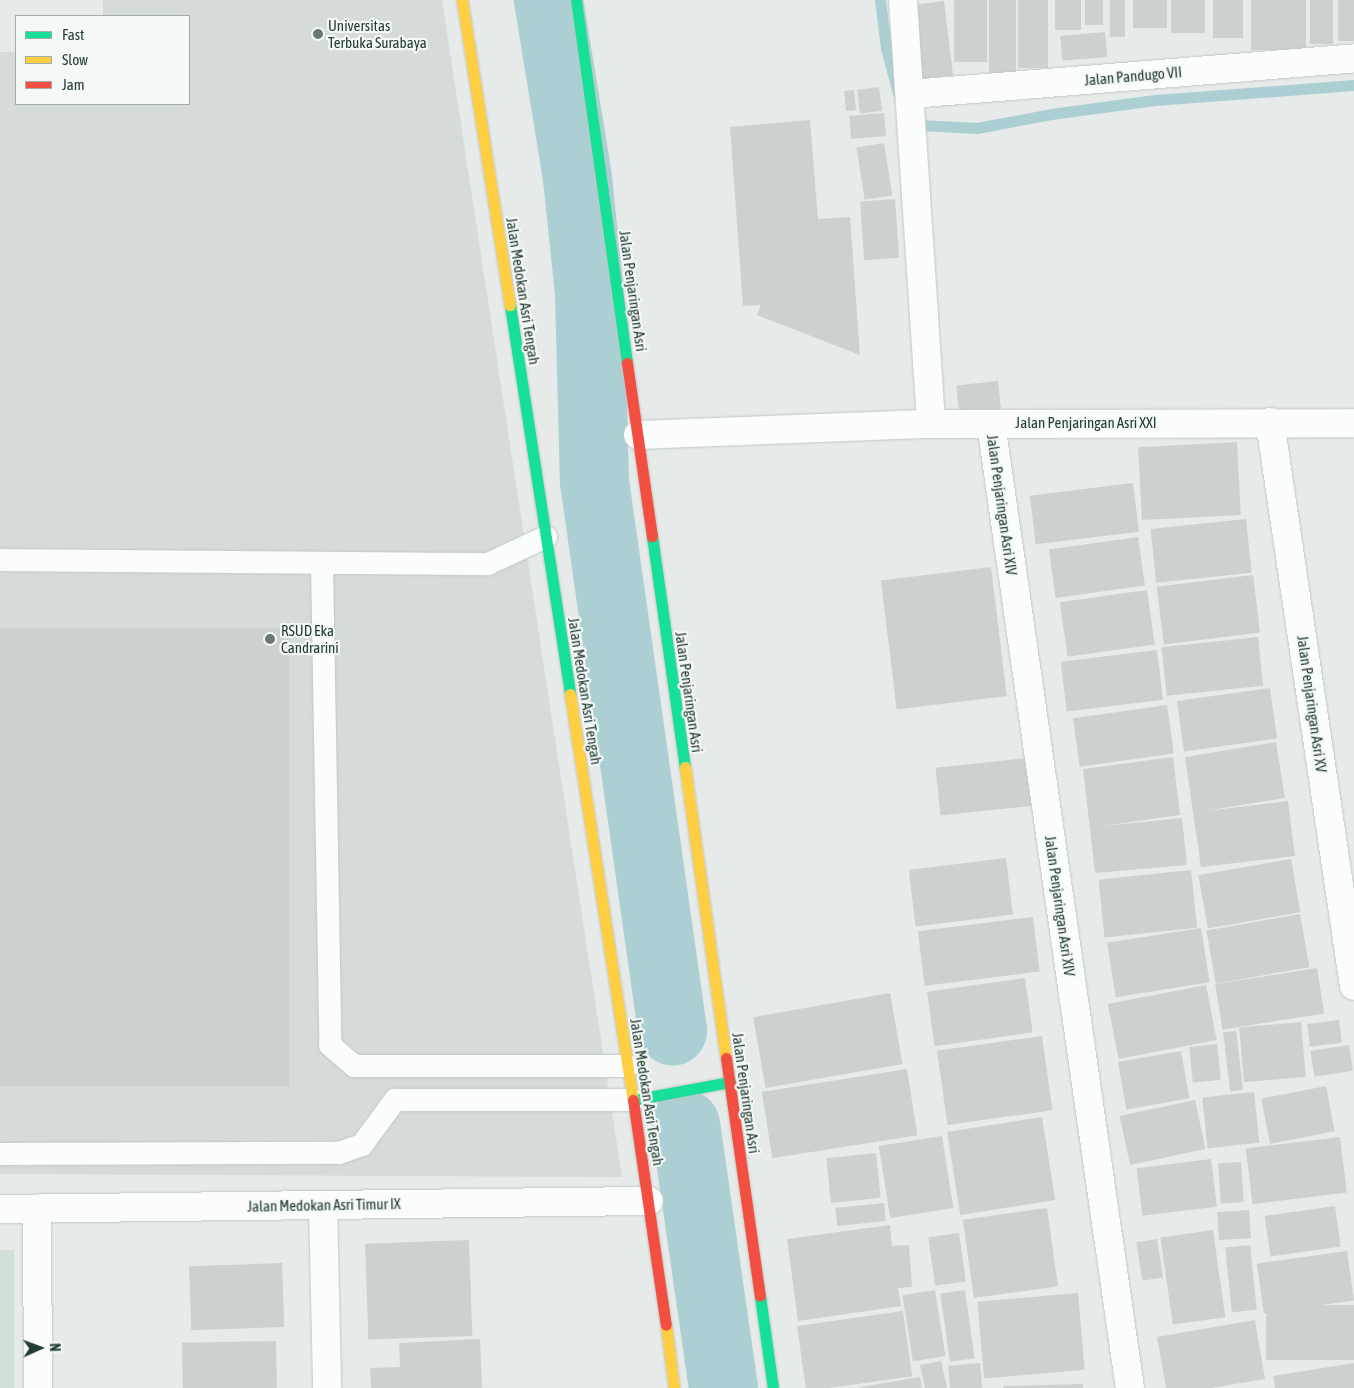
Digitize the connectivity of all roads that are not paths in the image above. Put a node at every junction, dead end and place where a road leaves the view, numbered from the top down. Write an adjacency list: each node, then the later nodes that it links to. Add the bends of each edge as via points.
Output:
1 (462, 0): 11 (street, Jalan Medokan Asri Tengah)
2 (576, 0): 10 (street, Jalan Penjaringan Asri)
3 (903, 0): 5 (street)
4 (1354, 58): 5 (street, Jalan Pandugo VII)
5 (912, 99): 8 (street)
6 (1270, 422): 7 (street, Jalan Penjaringan Asri XXI); 9 (street, Jalan Penjaringan Asri XXI); 14 (street, Jalan Penjaringan Asri XV)
7 (1354, 423)
8 (931, 424): 9 (street, Jalan Penjaringan Asri XXI); 10 (street, Jalan Penjaringan Asri XXI)
9 (990, 424): 29 (street, Jalan Penjaringan Asri XIV)
10 (638, 435): 17 (street, Jalan Penjaringan Asri)
11 (546, 537): 13 (lane, via 488,564); 16 (street, Jalan Medokan Asri Tengah)
12 (0, 560): 13 (lane)
13 (322, 562): 15 (lane, via 330,1046 354,1066)
14 (1354, 986)
15 (394, 1066): 16 (lane); 18 (lane)
16 (628, 1066): 19 (street, Jalan Medokan Asri Tengah)
17 (730, 1082): 19 (street); 28 (street, Jalan Penjaringan Asri)
18 (395, 1100): 19 (lane); 20 (lane, via 362,1145 339,1153)
19 (633, 1100): 21 (street, Jalan Medokan Asri Tengah)
20 (0, 1154)
21 (649, 1201): 22 (street, Jalan Medokan Asri Timur IX); 27 (street, Jalan Medokan Asri Tengah)
22 (323, 1205): 23 (street, Jalan Medokan Asri Timur IX); 26 (street)
23 (37, 1209): 24 (street, Jalan Medokan Asri Timur IX); 25 (street)
24 (0, 1210)
25 (38, 1388)
26 (327, 1388)
27 (674, 1388)
28 (773, 1388)
29 (1130, 1388)

